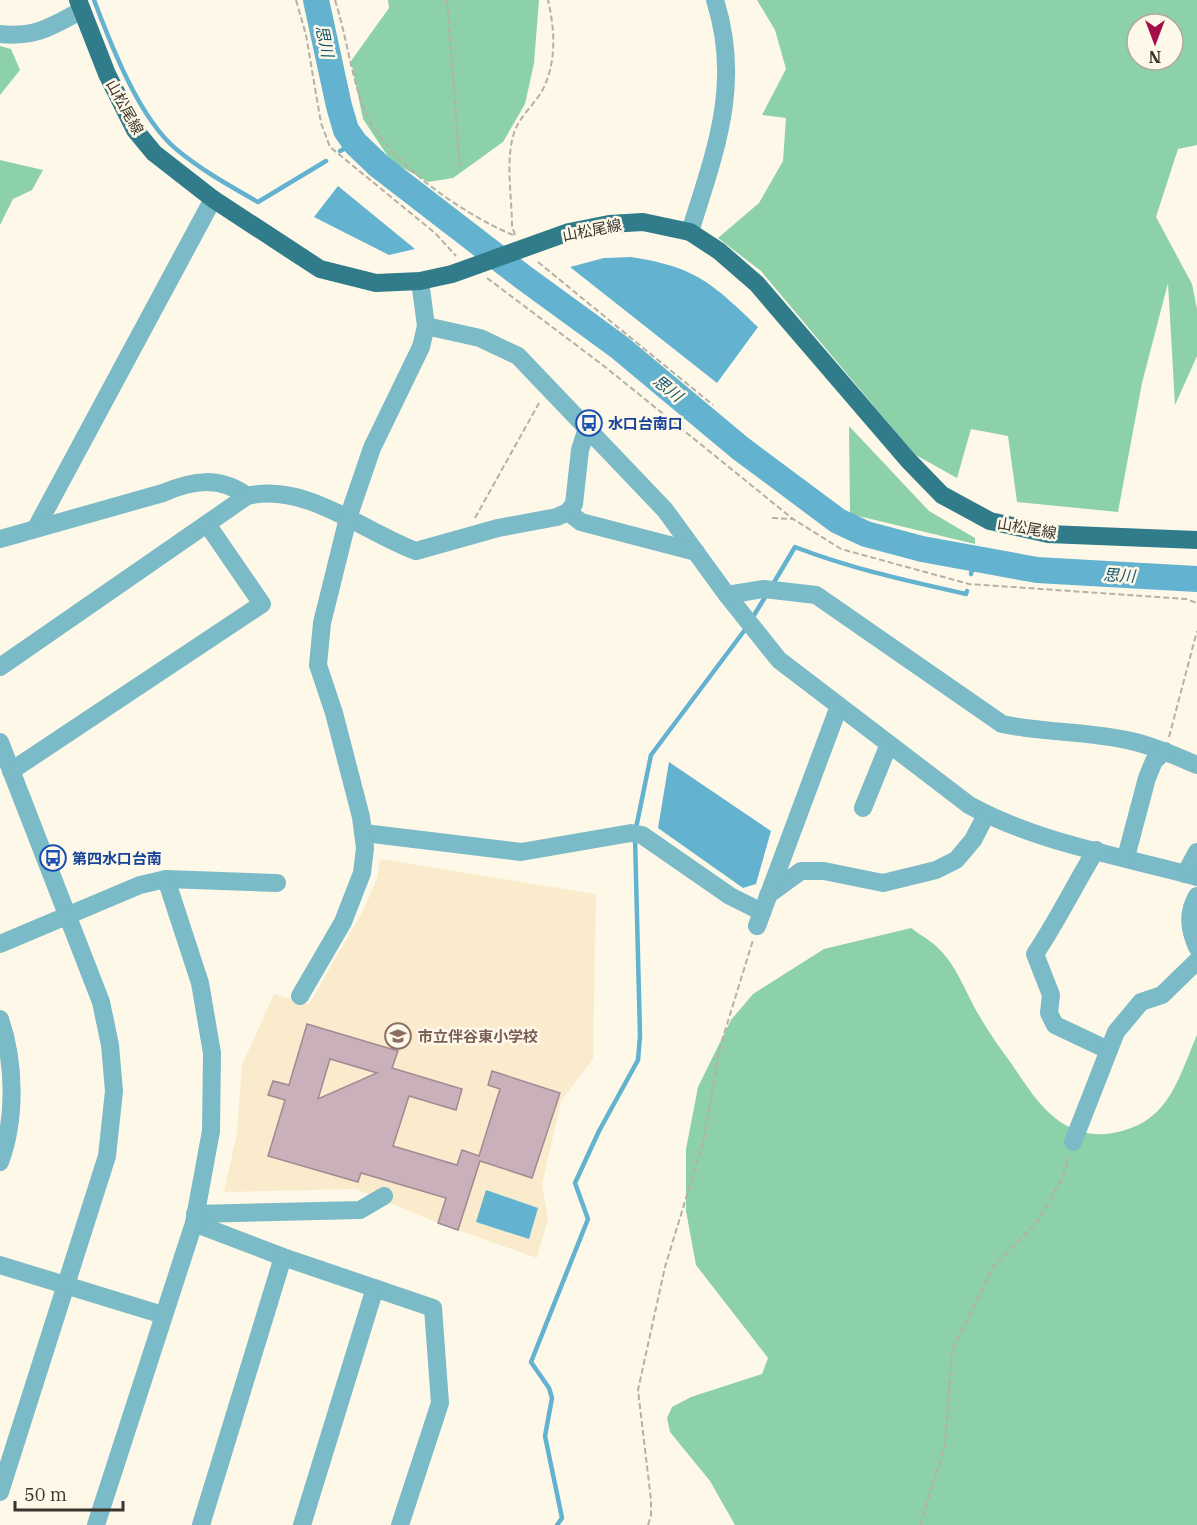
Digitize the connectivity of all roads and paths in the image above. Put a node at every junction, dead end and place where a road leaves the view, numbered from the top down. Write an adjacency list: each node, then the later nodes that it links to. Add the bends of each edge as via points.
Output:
1 (296, 0): 12 (path, via 321,123 330,147)
2 (335, 0): 11 (path, via 360,99 374,128 436,190)
3 (447, 0): 8 (path)
4 (548, 0): 11 (path, via 554,43 551,67 542,91 514,132 511,153 512,226)
5 (715, 0): 10 (street, via 726,46 725,102)
6 (80, 5): 7 (street, via 39,33); 9 (main road, 山松尾線, via 107,74 135,130 154,153)
7 (0, 34)
8 (460, 166)
9 (213, 200): 13 (main road, 山松尾線, via 320,268 376,284); 24 (street)
10 (690, 232): 11 (main road, 山松尾線, via 644,222 609,224); 27 (main road, 山松尾線, via 758,284 942,495 990,521 1048,534)
11 (519, 244): 12 (main road, 山松尾線); 16 (path)
12 (473, 266): 13 (main road, 山松尾線); 22 (path)
13 (420, 281): 14 (street)
14 (426, 326): 15 (street, via 500,346 518,356); 20 (street, via 422,347 372,448)
15 (549, 386): 17 (street); 25 (path, via 477,514)
16 (713, 405)
17 (587, 428): 19 (street, via 580,450 574,504); 28 (street, via 665,510)
18 (247, 496): 20 (street, via 258,493 299,499); 23 (street); 24 (street, via 221,483 183,484 164,493)
19 (568, 512): 25 (street); 28 (street, via 581,522)
20 (348, 518): 25 (street, via 416,551); 41 (street, via 322,623 318,665)
21 (772, 518): 22 (path)
22 (793, 519): 30 (path, via 842,549 969,584 1186,599)
23 (207, 524): 32 (street); 38 (street, via 262,604)
24 (36, 528): 26 (street)
25 (473, 536)
26 (0, 539)
27 (1197, 540)
28 (696, 552): 29 (street)
29 (727, 595): 33 (street, via 779,660); 36 (street, via 771,590 816,595 1002,724 1130,740)
30 (1197, 603)
31 (1197, 631): 36 (path)
32 (0, 667)
33 (839, 706): 35 (street); 49 (street)
34 (0, 742): 38 (street)
35 (889, 744): 39 (street); 40 (street)
36 (1165, 751): 37 (street); 44 (street, via 1154,761 1147,778)
37 (1197, 765)
38 (11, 771): 50 (street)
39 (863, 808)
40 (986, 815): 42 (street, via 1035,834); 49 (street, via 973,840 956,860 936,870 883,883 824,871 801,871)
41 (364, 833): 49 (street, via 521,852 636,834 730,896); 54 (street, via 364,861 355,896)
42 (1096, 850): 44 (street); 56 (street, via 1035,954 1051,996 1049,1013 1055,1025)
43 (1197, 852): 45 (street)
44 (1126, 857): 45 (street)
45 (1191, 875)
46 (166, 879): 47 (street); 50 (street, via 140,885); 60 (street, via 200,983 212,1053 211,1131)
47 (277, 883)
48 (1197, 896): 52 (street, via 1190,917 1191,934)
49 (762, 911): 71 (path, via 720,1047 704,1139 665,1267 638,1390 651,1500)
50 (69, 917): 51 (street); 63 (street, via 101,1002 114,1090 107,1155)
51 (0, 944)
52 (1197, 946)
53 (1197, 961): 56 (street, via 1162,996 1141,1002 1129,1013)
54 (300, 996)
55 (0, 1019): 58 (street, via 10,1076 10,1105)
56 (1108, 1050): 57 (street)
57 (1073, 1142): 72 (path, via 1064,1177 1038,1221 993,1267 952,1351 945,1445)
58 (0, 1162)
59 (384, 1196): 60 (street, via 360,1210)
60 (194, 1218): 61 (street); 65 (street)
61 (283, 1257): 64 (street); 68 (street)
62 (0, 1265): 63 (street)
63 (66, 1286): 65 (street); 66 (street)
64 (375, 1288): 69 (street); 70 (street, via 433,1308 440,1403)
65 (163, 1315): 67 (street)
66 (0, 1492)
67 (96, 1525)
68 (201, 1525)
69 (302, 1525)
70 (400, 1525)
71 (648, 1525)
72 (921, 1525)

